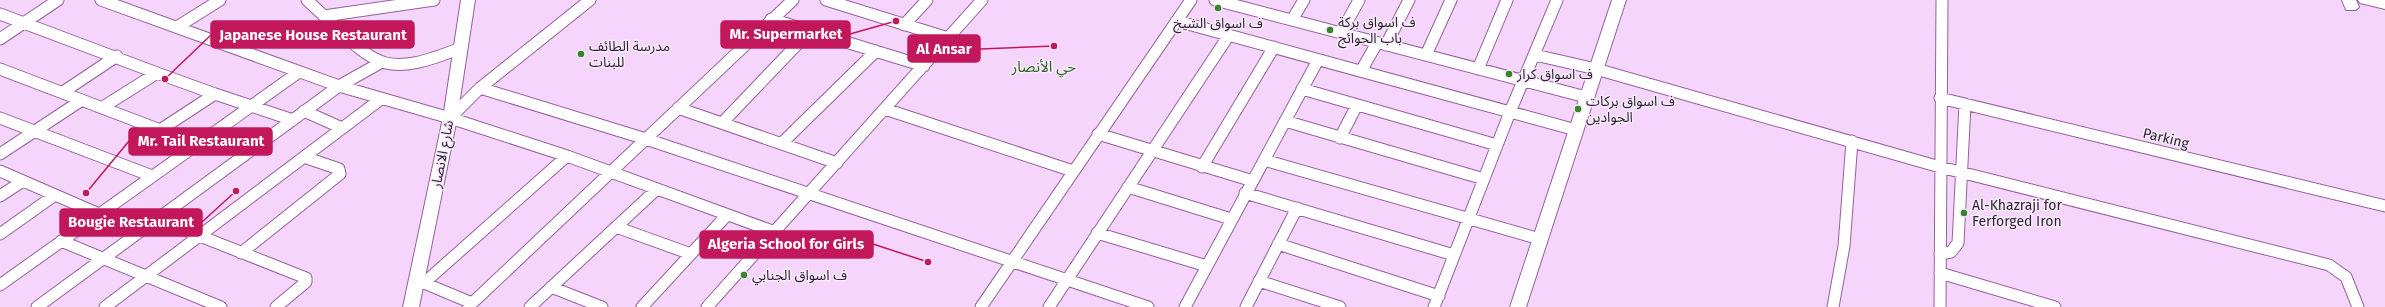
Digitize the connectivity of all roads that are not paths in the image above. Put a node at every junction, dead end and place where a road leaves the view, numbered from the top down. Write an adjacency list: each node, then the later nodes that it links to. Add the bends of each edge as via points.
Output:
1 (58, 0): 30 (street)
2 (101, 0): 32 (street)
3 (220, 0): 32 (street)
4 (307, 0): 26 (street)
5 (434, 0): 26 (street)
6 (468, 0): 40 (street, شارع الانصار)
7 (590, 0): 56 (street)
8 (793, 0): 27 (street)
9 (826, 0): 31 (street)
10 (927, 0): 31 (street)
11 (982, 0): 36 (street)
12 (1191, 0): 28 (street)
13 (1214, 0): 23 (street)
14 (1304, 0): 29 (street)
15 (1359, 0): 34 (street)
16 (1409, 0): 38 (street)
17 (1451, 0): 42 (street)
18 (1507, 0): 49 (street)
19 (1557, 0): 43 (street)
20 (1619, 0): 50 (street)
21 (1942, 0): 61 (street)
22 (2365, 0): 24 (main road)
23 (1252, 4): 29 (street)
24 (2385, 4)
25 (0, 14): 30 (street)
26 (324, 16): 46 (street, via 357,48)
27 (771, 19): 33 (street); 68 (street)
28 (1177, 20): 35 (street); 81 (street)
29 (1292, 20): 34 (street)
30 (24, 22): 37 (street); 44 (street)
31 (904, 25): 36 (street)
32 (177, 27): 52 (street)
33 (810, 31): 41 (street); 76 (street)
34 (1341, 33): 38 (street)
35 (1229, 35): 39 (street); 88 (street)
36 (948, 38): 47 (street)
37 (0, 39)
38 (1381, 44): 42 (street); 51 (street)
39 (1274, 47): 45 (street); 94 (street)
40 (461, 48): 46 (street, via 413,65); 73 (street, شارع الانصار)
41 (876, 51): 47 (street); 85 (street)
42 (1426, 55): 49 (street)
43 (1535, 55): 50 (street); 54 (street)
44 (117, 56): 53 (street); 58 (street)
45 (1318, 60): 51 (street); 57 (street)
46 (380, 63): 55 (street)
47 (924, 66): 69 (street)
48 (0, 69): 58 (street)
49 (1478, 69): 54 (street)
50 (1596, 69): 60 (street); 84 (street)
51 (1361, 71): 71 (street)
52 (299, 72): 55 (street); 66 (street)
53 (157, 73): 59 (street); 67 (street)
54 (1524, 81): 60 (street); 71 (street)
55 (339, 86): 62 (street); 70 (street)
56 (480, 88): 73 (street); 83 (street)
57 (1302, 89): 65 (street); 75 (street)
58 (63, 92): 63 (street)
59 (215, 94): 66 (street); 78 (street)
60 (1586, 97): 79 (street)
61 (1940, 98): 64 (street, Parking); 95 (street)
62 (380, 99): 73 (street); 77 (street)
63 (82, 100): 67 (street); 80 (street)
64 (1965, 104): 99 (street); 110 (street, Parking)
65 (1357, 105): 82 (street); 87 (street)
66 (251, 106): 74 (street); 86 (street)
67 (103, 107): 78 (street)
68 (678, 108): 76 (street); 83 (street)
69 (885, 109): 93 (street); 97 (street)
70 (304, 112): 74 (street); 77 (street)
71 (1510, 112): 79 (street); 87 (street)
72 (0, 118): 80 (street)
73 (450, 118): 90 (street); 136 (street, شارع الانصار)
74 (293, 120): 114 (street)
75 (1285, 121): 82 (street); 92 (street)
76 (723, 122): 85 (street)
77 (342, 128): 91 (street)
78 (160, 130): 86 (street)
79 (1576, 130): 122 (street)
80 (35, 131): 89 (street); 100 (street)
81 (1098, 134): 88 (street); 97 (street)
82 (1340, 138): 101 (street)
83 (646, 139): 98 (street); 107 (street)
84 (1852, 141): 95 (street); 157 (street, via 1844,245)
85 (782, 143): 93 (street)
86 (197, 144): 100 (street)
87 (1497, 145): 101 (street)
88 (1152, 152): 94 (street); 104 (street)
89 (0, 154)
90 (567, 156): 98 (street); 136 (street)
91 (304, 157): 121 (street); 125 (street, via 339,169 340,174)
92 (1264, 160): 103 (street); 116 (street)
93 (837, 163): 107 (street)
94 (1202, 167): 103 (street)
95 (1940, 167): 99 (street); 127 (street)
96 (0, 171): 102 (street)
97 (1073, 171): 130 (street)
98 (610, 172): 105 (street); 140 (street)
99 (1962, 172): 127 (street, via 1958,243 1951,252); 160 (street, via 2329,265 2341,270 2350,278)
100 (152, 176): 112 (street)
101 (1484, 179): 116 (street)
102 (23, 181): 108 (street); 109 (street)
103 (1253, 181): 106 (street)
104 (1128, 187): 115 (street); 119 (street)
105 (657, 189): 113 (street); 117 (street)
106 (1245, 193): 111 (street); 115 (street)
107 (810, 194): 118 (street); 130 (street)
108 (55, 195): 112 (street); 120 (street)
109 (0, 196)
110 (2385, 206)
111 (1297, 208): 124 (street); 128 (street)
112 (99, 214): 123 (street)
113 (727, 215): 118 (street); 126 (street)
114 (157, 219): 121 (street); 129 (street)
115 (1231, 219): 131 (street)
116 (1469, 219): 122 (street); 128 (street)
117 (616, 228): 126 (street); 138 (street)
118 (775, 232): 149 (street)
119 (1097, 233): 131 (street); 134 (street)
120 (0, 234)
121 (198, 235): 125 (street); 133 (street)
122 (1540, 239): 156 (street)
123 (61, 241): 129 (street); 137 (street)
124 (1278, 244): 135 (street); 139 (street)
125 (241, 253): 144 (street, via 306,278 306,282)
126 (691, 254): 148 (street)
127 (1940, 254): 132 (street)
128 (1454, 255): 139 (street)
129 (103, 259): 133 (street); 141 (street)
130 (1011, 261): 134 (street); 150 (street)
131 (1207, 266): 153 (street)
132 (1940, 273): 158 (street); 159 (street)
133 (146, 276): 142 (street); 143 (street)
134 (1066, 280): 151 (street); 152 (street)
135 (1259, 281): 154 (street); 155 (street)
136 (420, 284): 140 (street); 145 (street, شارع الانصار)
137 (0, 285)
138 (551, 287): 146 (street); 147 (street)
139 (1437, 302)
140 (470, 305)
141 (36, 307)
142 (105, 307)
143 (221, 307)
144 (276, 307)
145 (411, 307)
146 (530, 307)
147 (602, 307)
148 (642, 307)
149 (708, 307)
150 (981, 307)
151 (1048, 307)
152 (1148, 307)
153 (1185, 307)
154 (1246, 307)
155 (1340, 307)
156 (1518, 307)
157 (1833, 307)
158 (1940, 307)
159 (2056, 307)
160 (2358, 307)

